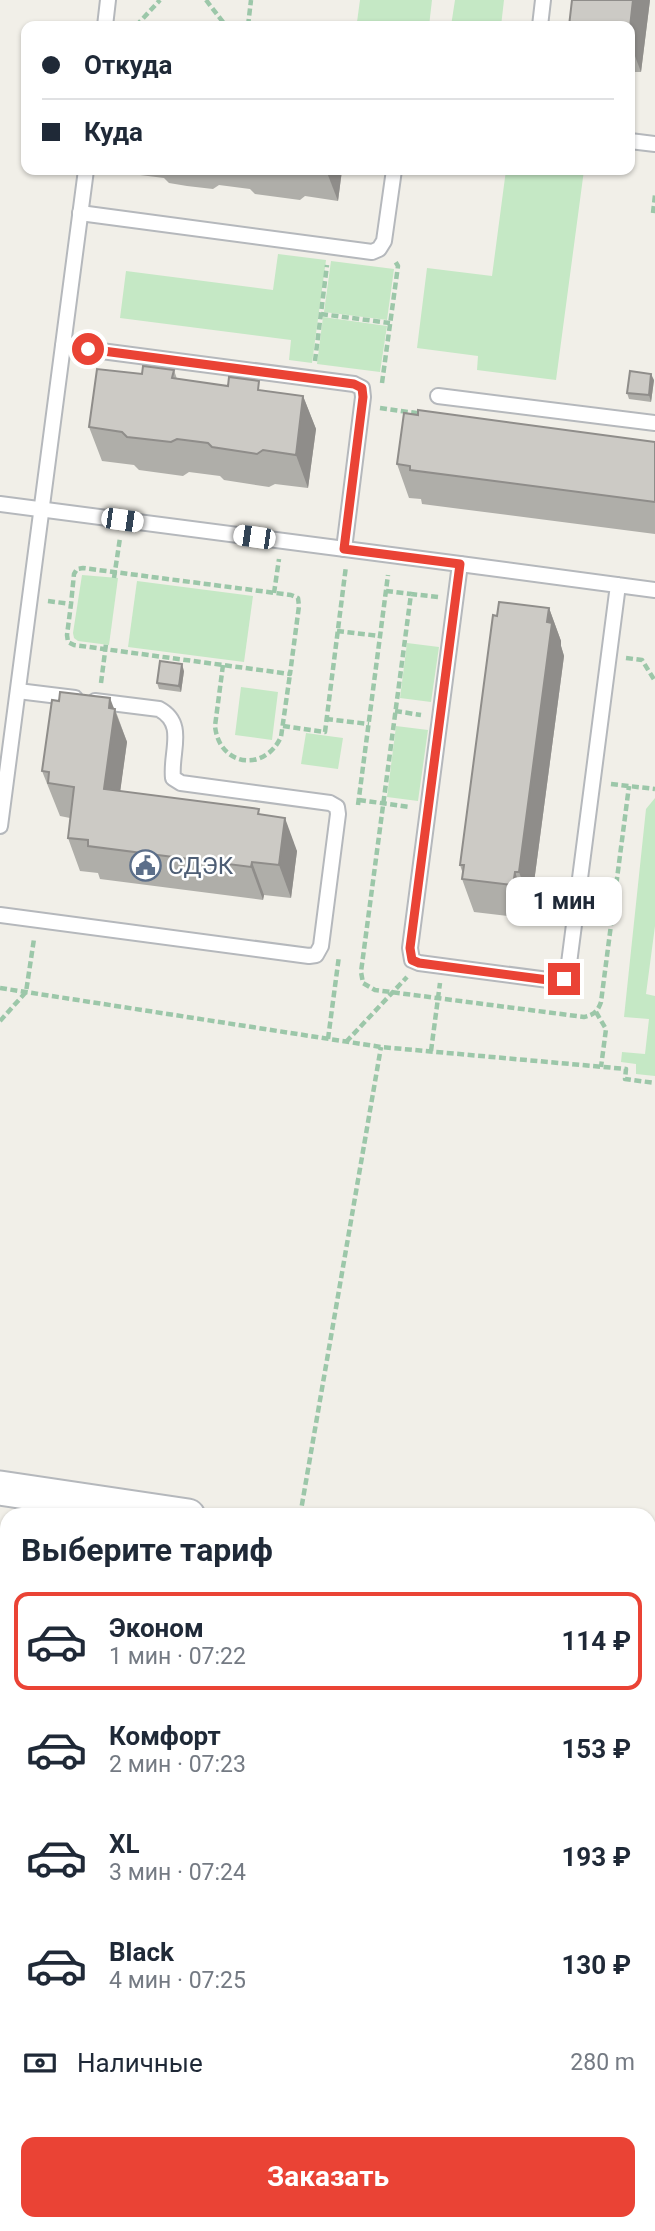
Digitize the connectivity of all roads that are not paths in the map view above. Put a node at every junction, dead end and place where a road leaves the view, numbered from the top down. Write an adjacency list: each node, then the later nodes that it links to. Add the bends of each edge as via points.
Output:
1 (108, 0): 3 (lane)
2 (543, 0): 4 (lane)
3 (106, 21)
4 (541, 21)
5 (635, 142): 6 (lane)
6 (655, 144)
7 (85, 175): 9 (lane)
8 (393, 175): 9 (lane, via 384,241 372,252)
9 (80, 214): 10 (lane)
10 (63, 346): 14 (lane); 15 (lane, via 362,388)
11 (438, 396): 12 (lane)
12 (655, 423)
13 (0, 504): 14 (lane)
14 (41, 509): 15 (lane); 19 (lane)
15 (346, 549): 16 (lane)
16 (460, 564): 17 (lane); 17 (lane, via 410,948 412,960 419,963 564,979)
17 (618, 585): 18 (lane)
18 (655, 590)
19 (18, 691): 20 (lane); 21 (lane, via 159,709 175,724 173,778 181,783 330,803 338,814 321,946 316,955)
20 (0, 826)
21 (0, 915)
22 (0, 1488): 23 (street)
23 (134, 1508)

